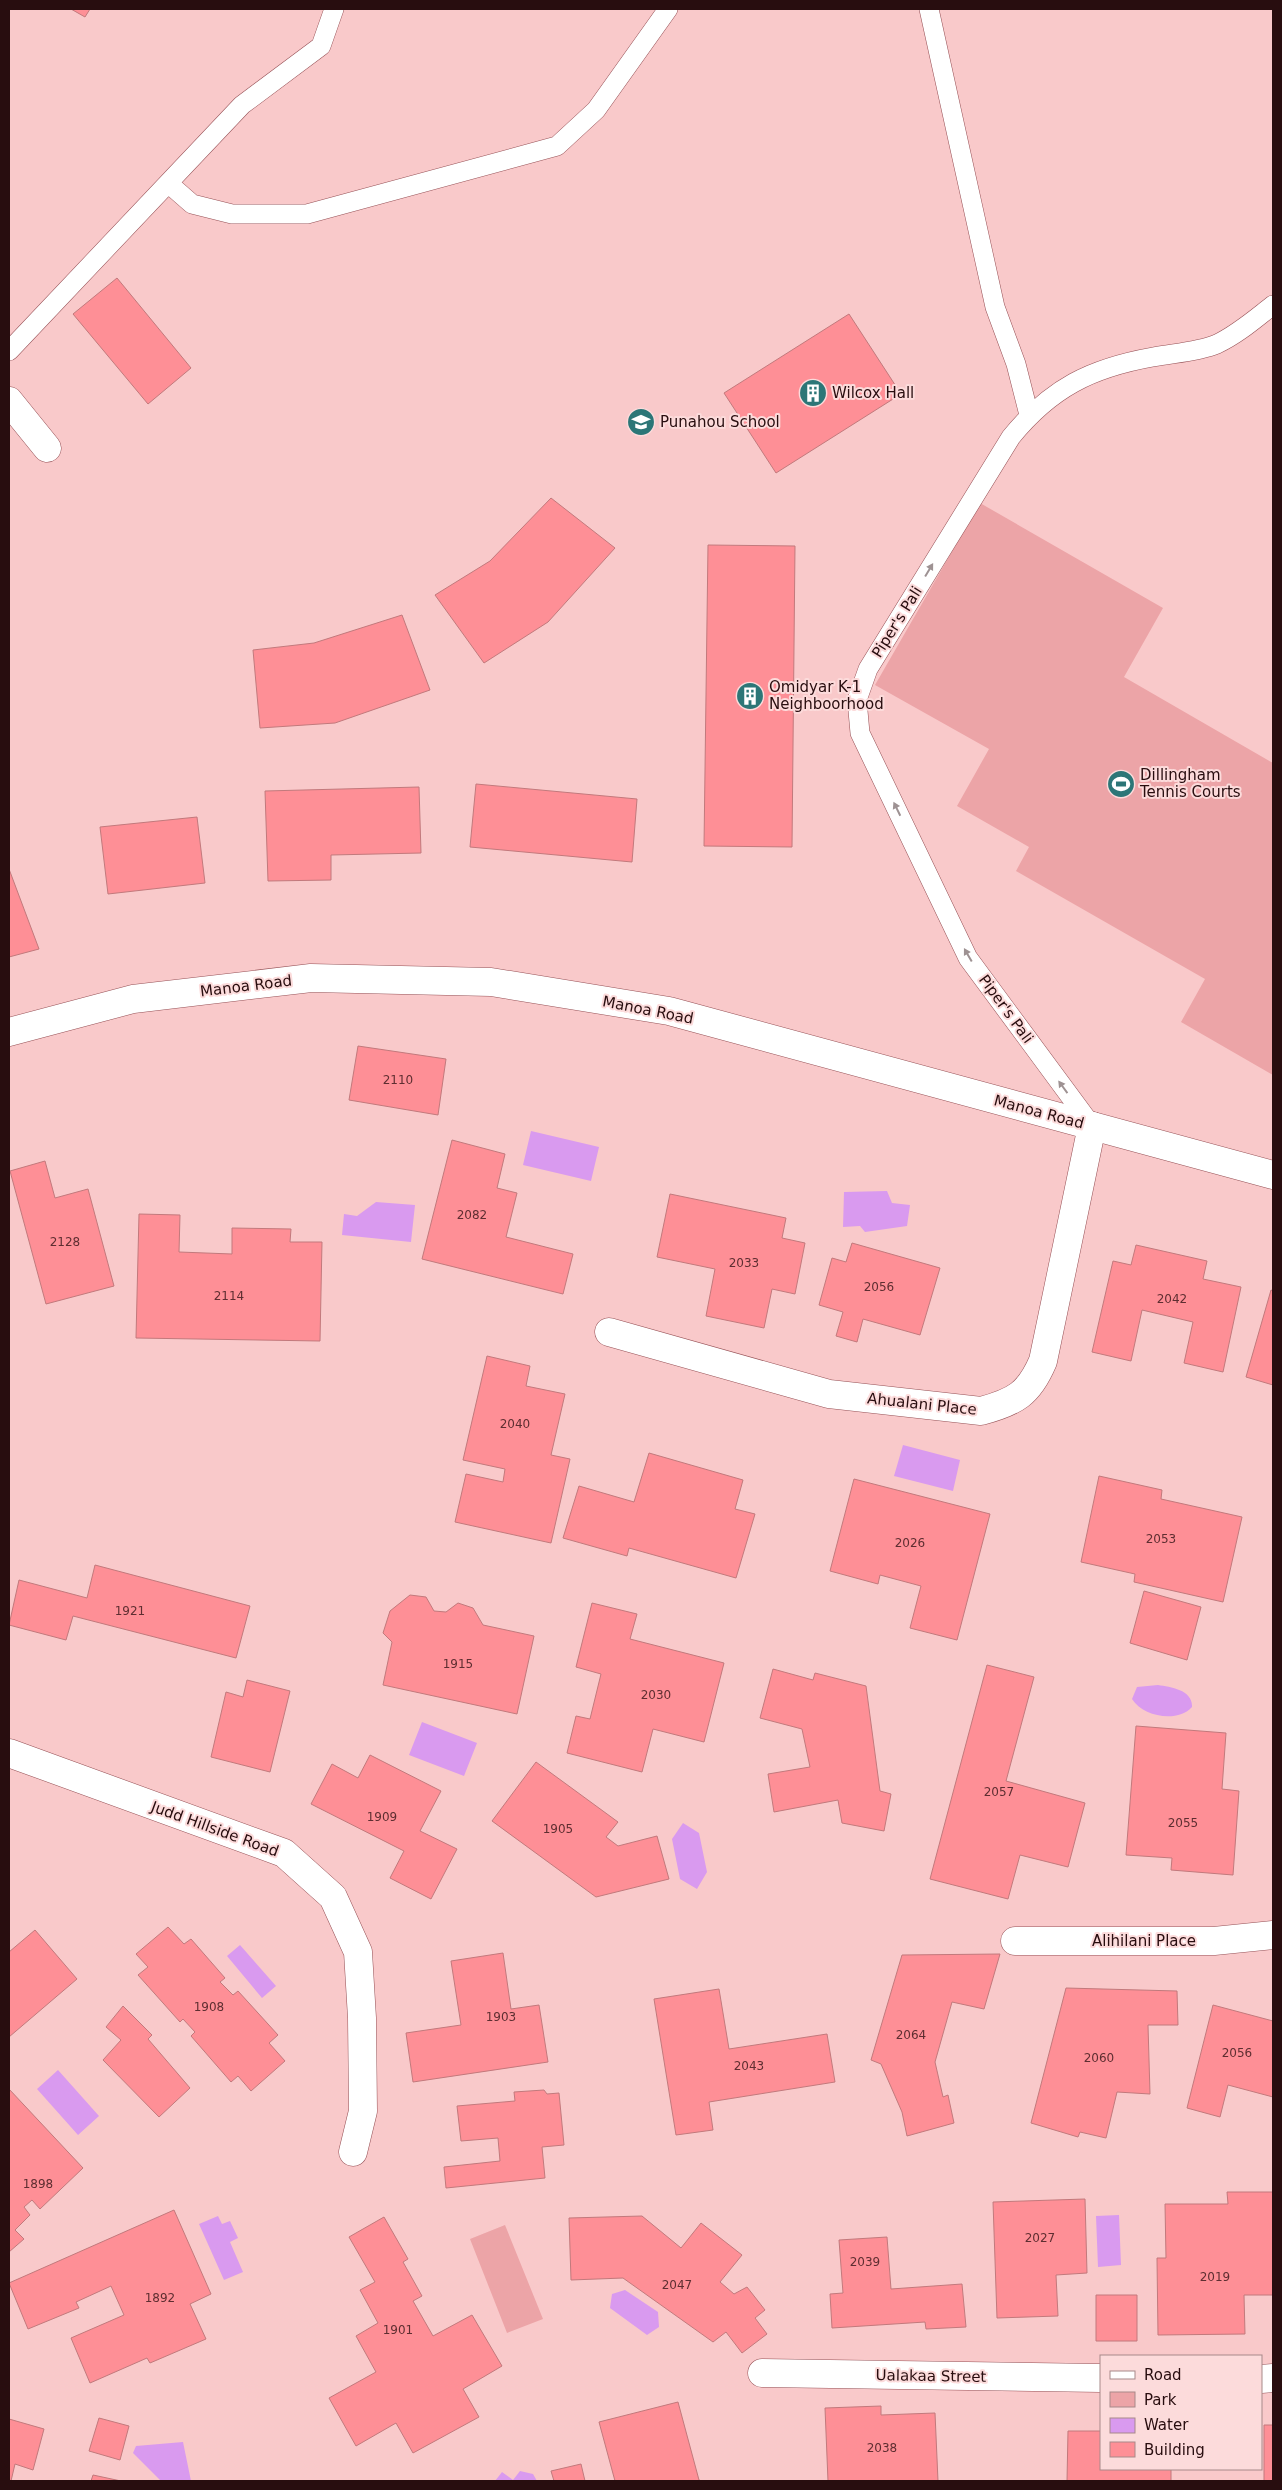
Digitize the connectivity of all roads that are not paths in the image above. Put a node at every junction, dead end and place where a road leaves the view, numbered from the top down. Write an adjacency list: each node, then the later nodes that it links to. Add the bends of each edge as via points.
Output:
1 (334, 9): 4 (lane, via 322,46 242,105)
2 (668, 9): 4 (lane, via 596,110 557,146 307,214 232,214 192,204)
3 (929, 9): 8 (lane, via 995,307 1016,364)
4 (168, 183): 6 (lane)
5 (1273, 305): 8 (lane, Piper's Pali, via 1243,329 1215,345 1128,361 1075,380)
6 (9, 351)
7 (9, 401): 9 (street)
8 (1029, 415): 11 (lane, Piper's Pali, one-way to 8, via 968,958 860,733 856,711 859,690 868,669 1011,437)
9 (48, 448)
10 (9, 1032): 11 (street, Manoa Road, via 133,999 311,978 491,982 669,1011)
11 (1092, 1126): 12 (street, Manoa Road); 13 (street, Ahualani Place, via 1043,1361 1034,1382 1001,1405 981,1411 829,1394)
12 (1273, 1174)
13 (609, 1332)
14 (9, 1753): 17 (street, Judd Hillside Road, via 284,1853 333,1897 358,1952 363,2103)
15 (1273, 1936): 16 (street, Alihilani Place, via 1214,1941)
16 (1015, 1941)
17 (353, 2152)
18 (762, 2373): 19 (street, Ualakaa Street)
19 (1100, 2378)

